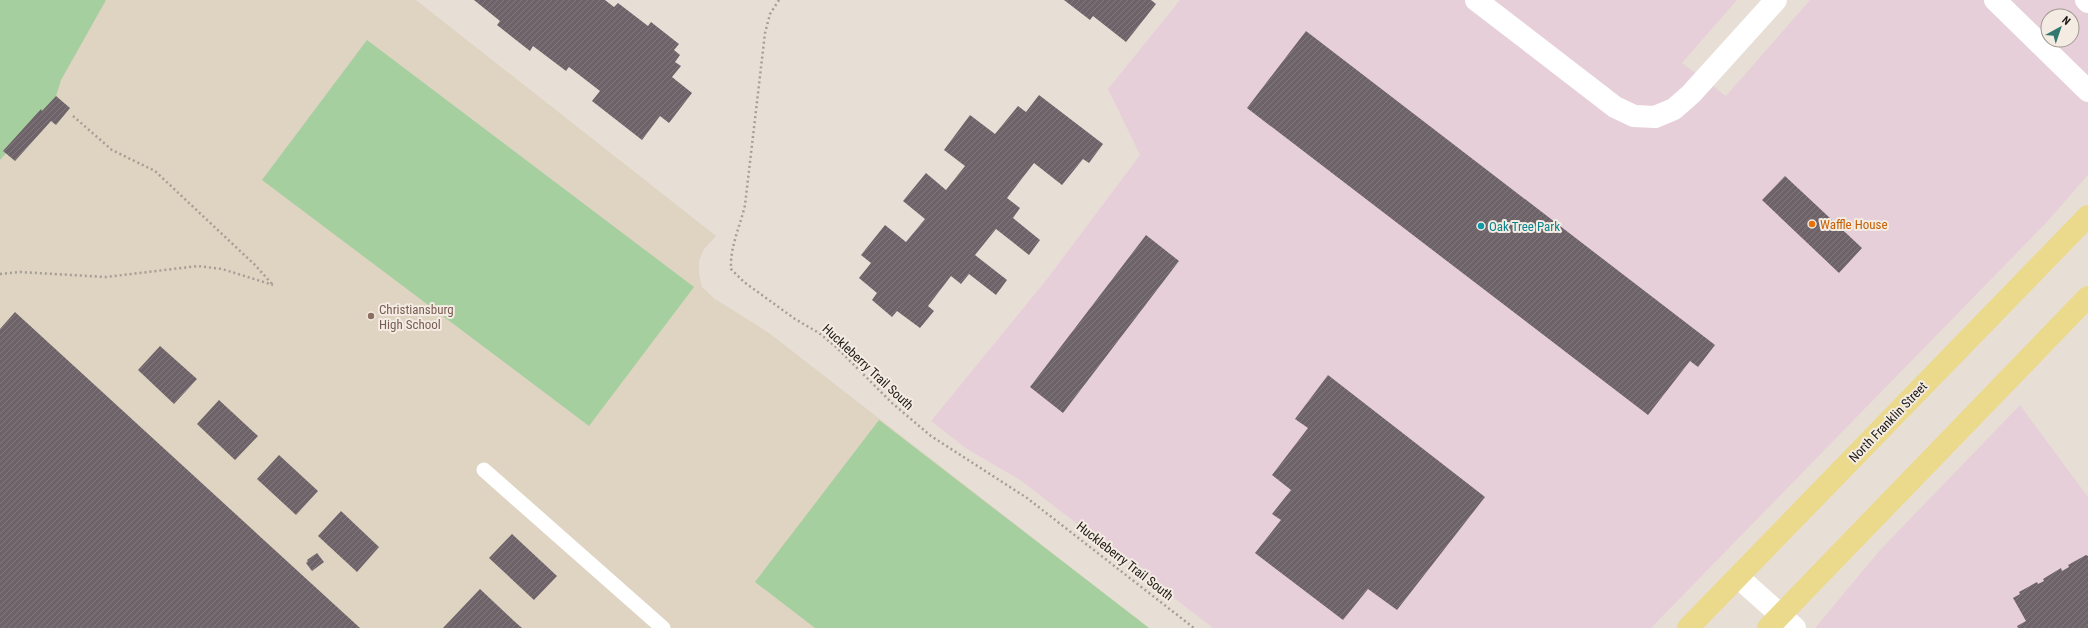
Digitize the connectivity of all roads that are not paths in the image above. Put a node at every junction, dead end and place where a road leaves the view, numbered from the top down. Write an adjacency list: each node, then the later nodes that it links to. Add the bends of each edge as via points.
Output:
1 (1476, 0): 2 (street, via 1615,107 1634,116 1655,117 1674,109 1692,94)
2 (1776, 0)
3 (1995, 0): 4 (street)
4 (2088, 91)
5 (2088, 216): 8 (main road, North Franklin Street)
6 (2088, 297): 9 (main road)
7 (484, 470): 10 (lane)
8 (1738, 577): 9 (street); 11 (main road, North Franklin Street)
9 (1781, 624)
10 (663, 628)
11 (1688, 628)

